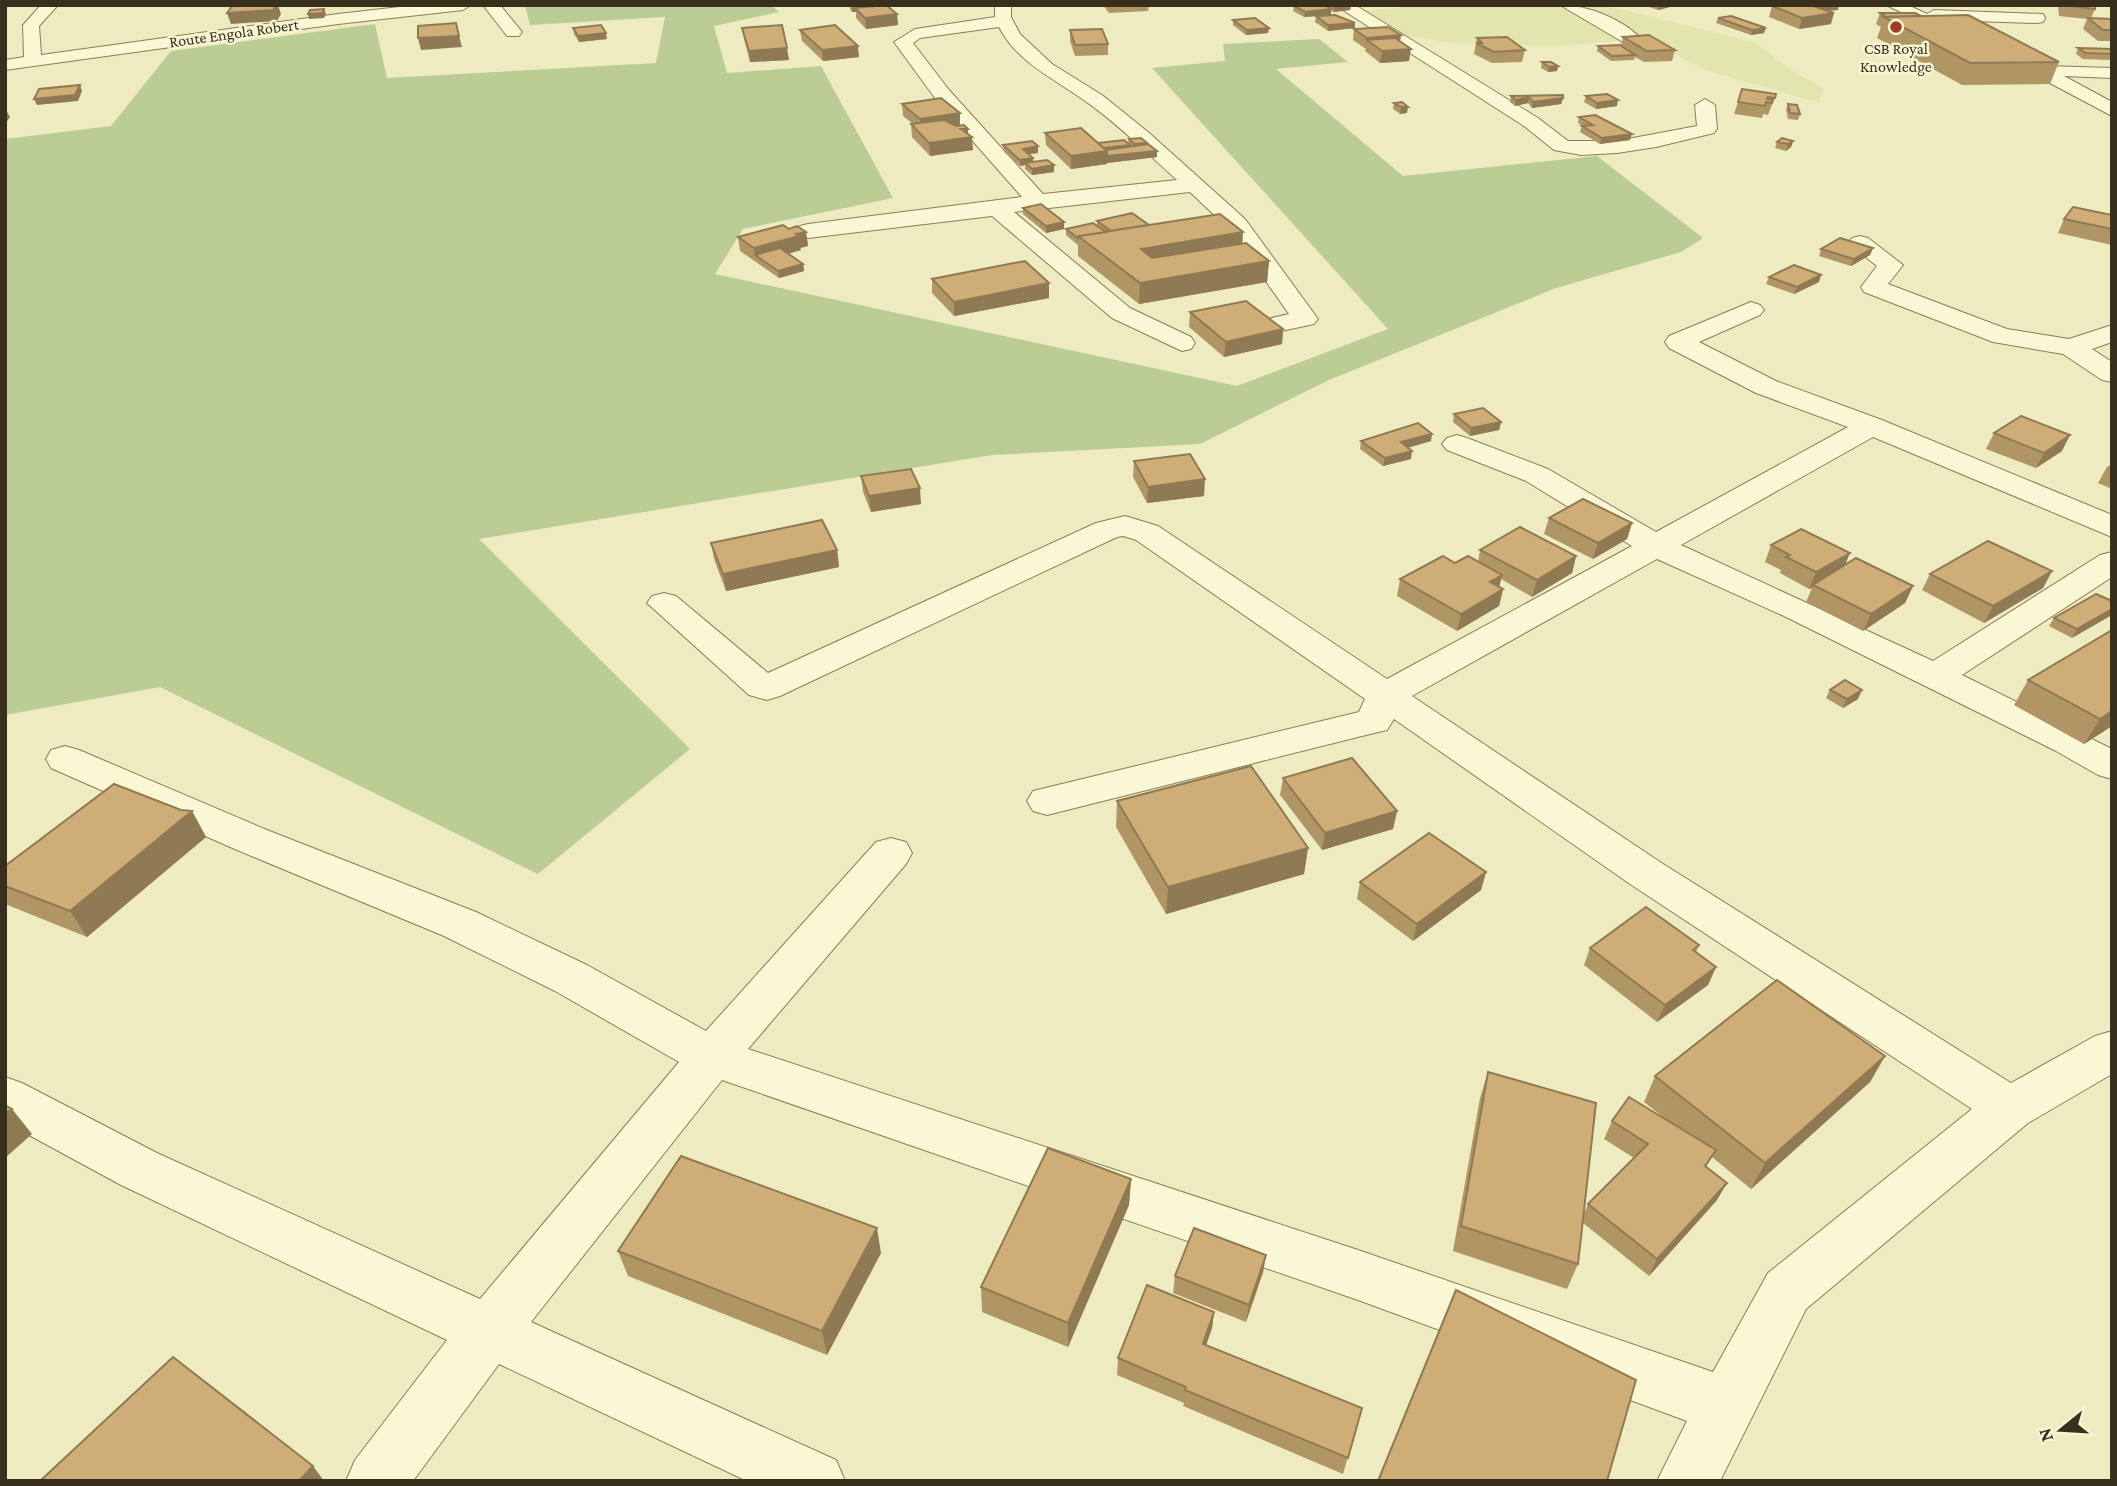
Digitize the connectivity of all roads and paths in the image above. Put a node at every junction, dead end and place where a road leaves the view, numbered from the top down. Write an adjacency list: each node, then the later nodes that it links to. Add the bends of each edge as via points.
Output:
1 (50, 5): 15 (street, via 31,25)
2 (463, 5): 7 (street, Route Engola Robert)
3 (491, 5): 12 (street)
4 (1343, 5): 19 (street, via 1566,146 1611,147 1683,136 1706,129)
5 (1568, 5): 14 (street)
6 (1894, 5): 9 (street)
7 (423, 7): 13 (street, Route Engola Robert)
8 (1004, 13): 21 (street, via 1013,37 1046,68 1095,99); 22 (street, via 915,34 903,42 942,94)
9 (1918, 14): 11 (street); 17 (street)
10 (222, 17): 13 (street)
11 (2037, 18)
12 (513, 33)
13 (206, 37): 15 (street, Route Engola Robert)
14 (1634, 41)
15 (33, 61): 16 (street, Route Engola Robert)
16 (5, 65)
17 (2037, 69): 18 (street); 20 (street)
18 (2112, 74)
19 (1705, 105)
20 (2112, 110)
21 (1197, 185): 22 (street); 27 (street, via 1237,224 1305,319)
22 (1037, 201): 23 (street)
23 (997, 209): 24 (street); 29 (street, via 1121,313)
24 (808, 231)
25 (1860, 243): 30 (street, via 1891,265 1873,287 2002,336)
26 (1751, 310): 32 (street, via 1678,342 1766,387)
27 (1272, 325)
28 (2112, 333): 30 (street)
29 (1182, 343)
30 (2071, 347): 31 (street)
31 (2112, 374)
32 (1872, 426): 34 (street); 35 (street)
33 (1457, 444): 35 (street, via 1536,475)
34 (2112, 527)
35 (1654, 545): 38 (street); 39 (street)
36 (2112, 562): 38 (street)
37 (664, 603): 39 (street, via 767,688 1107,530 1125,526 1147,533)
38 (1933, 677): 41 (street)
39 (1385, 696): 42 (street, via 1374,721); 47 (street, via 1645,873)
40 (65, 759): 45 (street, via 460,924 571,978)
41 (2112, 766)
42 (1047, 802)
43 (891, 853): 45 (street)
44 (2112, 1050): 47 (street)
45 (712, 1057): 48 (street); 49 (street, via 1371,1279)
46 (5, 1098): 48 (street, via 139,1169)
47 (2010, 1108): 49 (street, via 1787,1291)
48 (489, 1331): 50 (street); 51 (street)
49 (1726, 1406): 52 (street)
50 (376, 1481)
51 (814, 1481)
52 (1687, 1481)

